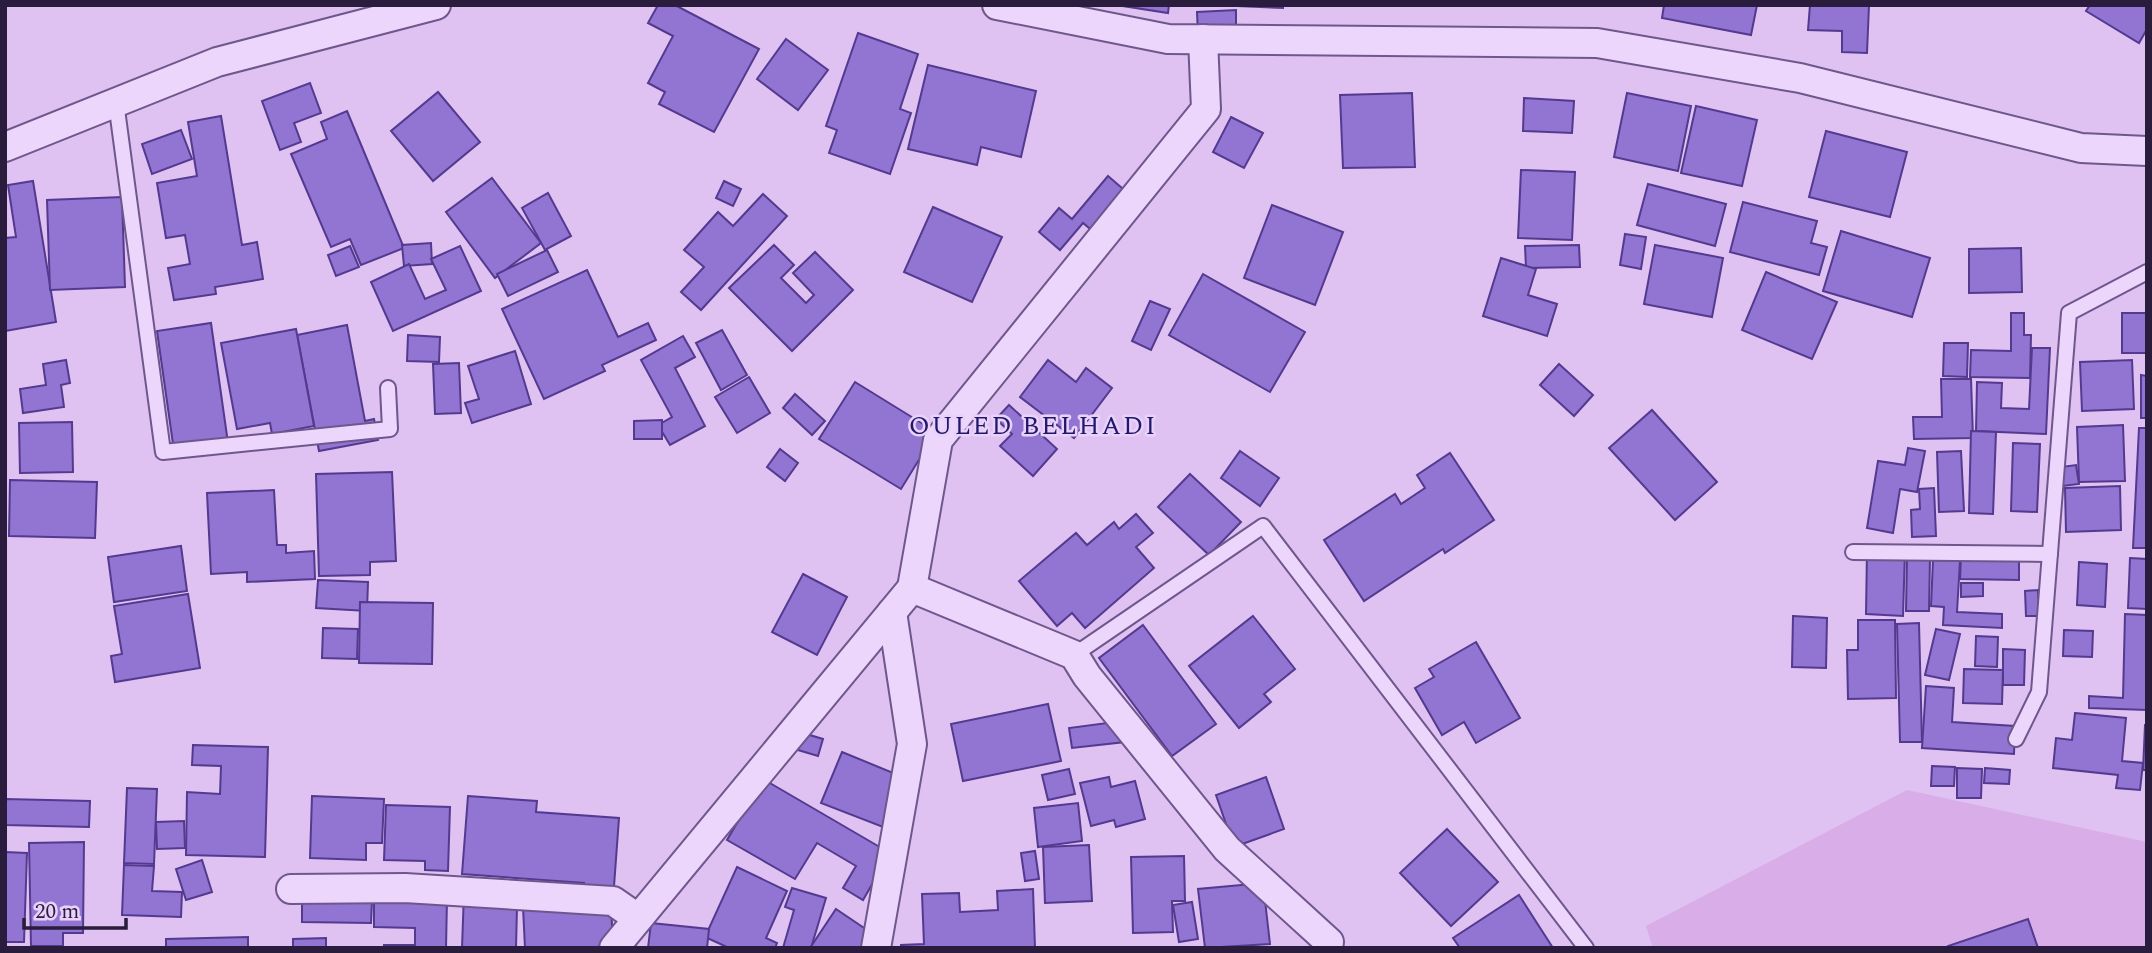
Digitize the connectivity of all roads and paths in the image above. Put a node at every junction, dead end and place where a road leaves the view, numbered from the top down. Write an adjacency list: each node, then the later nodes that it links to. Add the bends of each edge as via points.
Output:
1 (436, 5): 4 (street, via 216,62)
2 (997, 5): 3 (street, via 1168,39)
3 (1203, 39): 6 (street, via 1597,43 1800,78 2081,148); 11 (street, via 1206,109 937,440)
4 (116, 102): 5 (street); 8 (lane, via 163,452 390,429)
5 (5, 147)
6 (2147, 151)
7 (2147, 272): 10 (lane, via 2069,313)
8 (388, 388)
9 (1853, 552): 10 (lane)
10 (2050, 554): 14 (lane, via 2039,692)
11 (912, 588): 12 (street); 13 (street)
12 (892, 612): 16 (street); 19 (street, via 912,744)
13 (1074, 655): 17 (street, via 1227,849); 20 (lane, via 1263,526)
14 (2017, 739)
15 (291, 889): 16 (street, via 405,888 613,901 636,917)
16 (641, 915): 18 (street)
17 (1329, 942)
18 (614, 948)
19 (876, 948)
20 (1586, 948)

